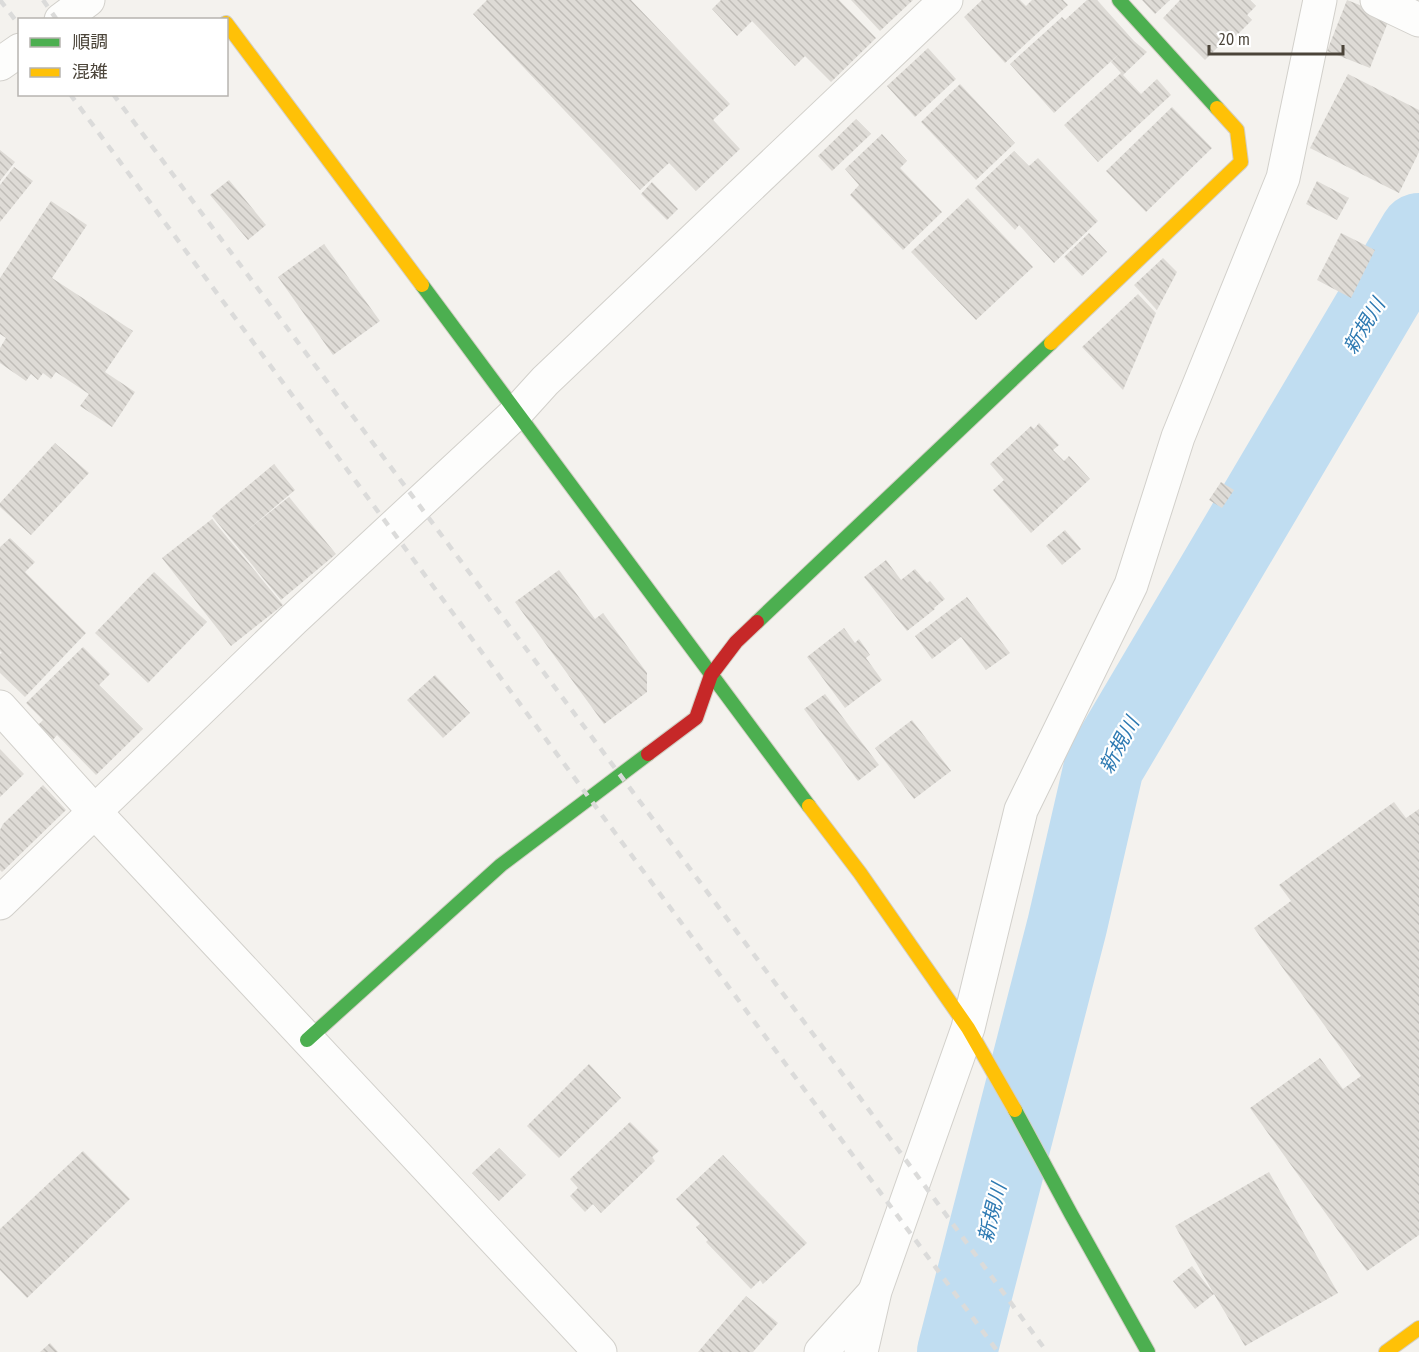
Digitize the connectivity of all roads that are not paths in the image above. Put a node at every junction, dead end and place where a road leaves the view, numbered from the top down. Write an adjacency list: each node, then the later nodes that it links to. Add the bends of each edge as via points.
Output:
1 (88, 0): 6 (street)
2 (946, 0): 13 (street)
3 (1119, 0): 11 (street, via 1237,130)
4 (1320, 0): 12 (street)
5 (1377, 0): 7 (street)
6 (64, 18)
7 (1419, 20)
8 (228, 25): 13 (street)
9 (18, 51): 10 (street)
10 (0, 64)
11 (1241, 162): 12 (street); 14 (street, via 736,642)
12 (1283, 178): 18 (street, via 1178,437 1131,585 1021,810)
13 (517, 412): 14 (street); 16 (street, via 293,620)
14 (711, 675): 18 (street, via 860,873); 19 (street, via 696,718 501,865)
15 (0, 707): 16 (street)
16 (95, 812): 17 (street); 19 (street)
17 (0, 903)
18 (968, 1028): 20 (street); 25 (street)
19 (307, 1040): 22 (street)
20 (875, 1291): 23 (street); 24 (street)
21 (1419, 1328): 26 (street)
22 (600, 1352)
23 (821, 1352)
24 (861, 1352)
25 (1148, 1352)
26 (1386, 1352)

